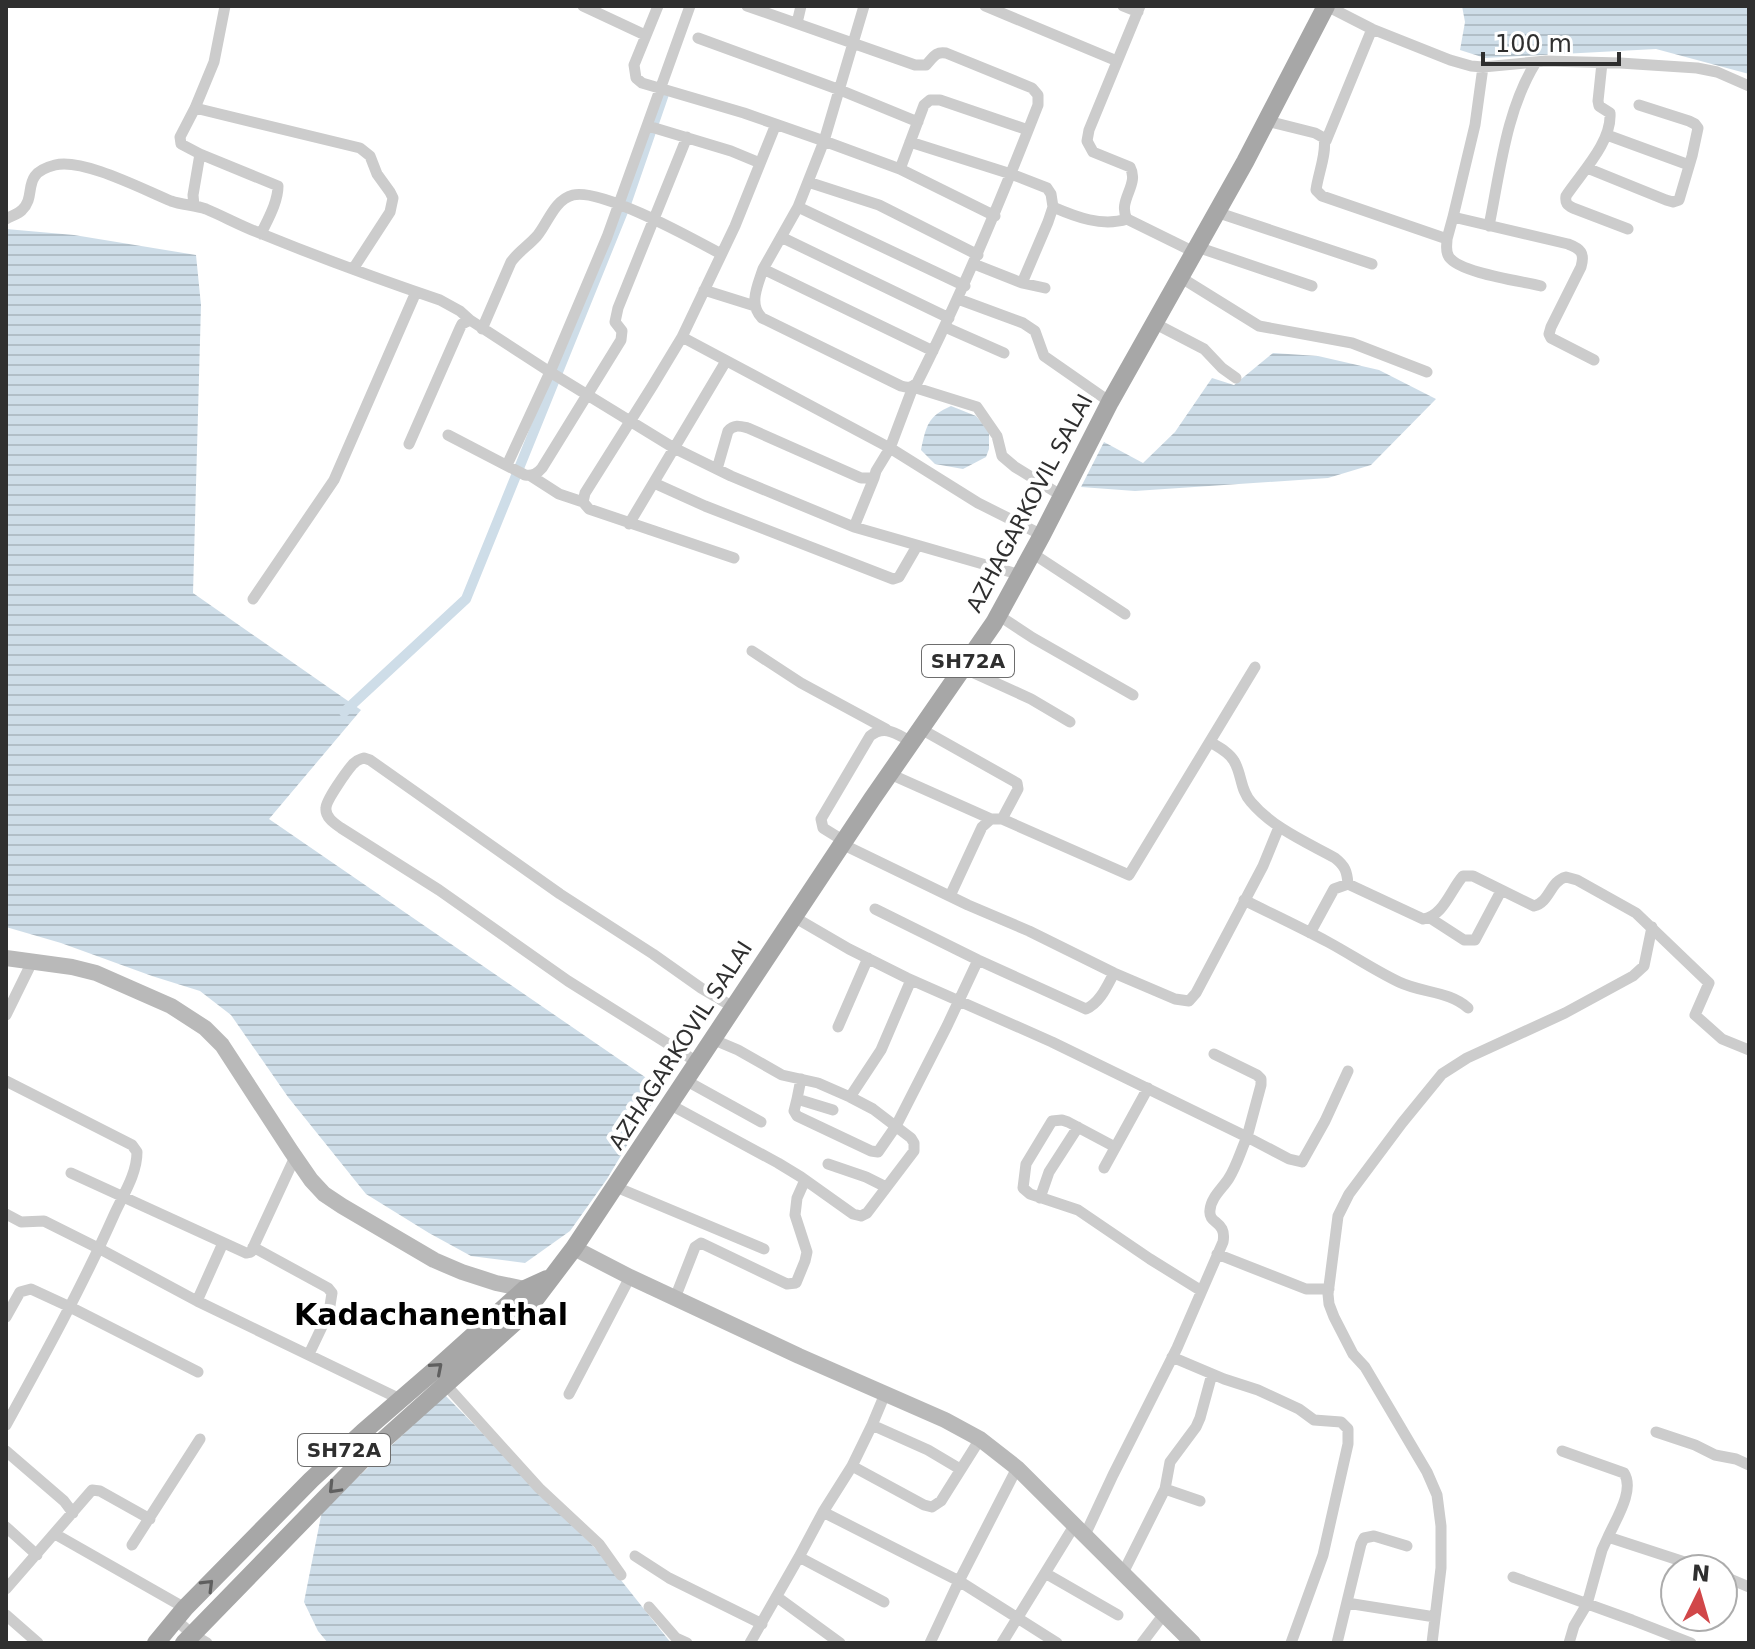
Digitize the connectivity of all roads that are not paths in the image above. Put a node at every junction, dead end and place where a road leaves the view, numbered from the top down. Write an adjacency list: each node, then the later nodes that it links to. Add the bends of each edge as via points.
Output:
1 (225, 6): 25 (street, via 214,62)
2 (583, 6): 14 (street)
3 (658, 6): 14 (street)
4 (690, 6): 22 (street)
5 (747, 6): 12 (street)
6 (801, 6): 12 (street)
7 (864, 6): 16 (street)
8 (985, 6): 17 (street)
9 (1123, 6): 11 (street)
10 (1326, 6): 13 (street); 26 (main road, AZHAGARKOVIL SALAI / SH72A)
11 (1139, 9): 17 (street)
12 (797, 23): 16 (street)
13 (1372, 29): 20 (street, via 1450,60); 34 (street)
14 (645, 35): 22 (street, via 634,65 636,78)
15 (698, 38): 23 (street)
16 (854, 43): 23 (street); 30 (street, via 915,65 946,53 1032,88 1038,105)
17 (1117, 61): 52 (street, via 1087,141 1093,152 1133,171 1123,205)
18 (1536, 62): 19 (street); 20 (street); 53 (street, via 1511,122)
19 (1602, 63): 21 (street, via 1708,70); 31 (street, via 1598,101 1610,113)
20 (1483, 67): 49 (street)
21 (1749, 86)
22 (665, 90): 28 (street); 29 (street)
23 (840, 90): 27 (street); 33 (street)
24 (1639, 105): 38 (street, via 1695,124 1698,132)
25 (195, 108): 36 (street, via 180,141); 62 (street, via 366,152 392,205)
26 (1267, 121): 34 (street); 47 (main road, AZHAGARKOVIL SALAI / SH72A)
27 (918, 122): 30 (street, via 924,105 940,100); 35 (street)
28 (776, 124): 33 (street); 37 (street)
29 (652, 127): 32 (street); 44 (street)
30 (1028, 130): 41 (street)
31 (1607, 135): 38 (street); 39 (street)
32 (687, 137): 37 (street); 51 (street)
33 (824, 141): 40 (street); 42 (street)
34 (1326, 141): 57 (street, via 1318,192)
35 (910, 142): 40 (street); 41 (street)
36 (200, 154): 43 (street); 55 (street, via 278,186)
37 (760, 163): 59 (street)
38 (1689, 165): 39 (street, via 1679,200 1673,202)
39 (1587, 168): 54 (street, via 1566,196 1568,205)
40 (900, 169): 48 (street)
41 (1011, 174): 46 (street, via 1047,188); 48 (street)
42 (808, 182): 45 (street); 60 (street, via 879,205)
43 (194, 206): 50 (street, via 118,177 58,164 38,172 24,208); 55 (street)
44 (623, 207): 51 (street); 77 (street, via 583,195 562,201 511,262); 84 (street)
45 (798, 207): 56 (street); 66 (street)
46 (1053, 207): 52 (street, via 1103,222); 65 (street)
47 (1216, 212): 58 (main road, AZHAGARKOVIL SALAI / SH72A); 61 (street)
48 (995, 216): 60 (street)
49 (1453, 217): 53 (street); 57 (street)
50 (6, 219)
51 (654, 219): 59 (street); 87 (street, via 615,317 621,340)
52 (1127, 219): 58 (street)
53 (1489, 226): 81 (street, via 1582,252 1581,267 1549,331 1551,338)
54 (1628, 229)
55 (261, 234): 62 (street)
56 (781, 237): 63 (street); 75 (street)
57 (1447, 239): 68 (street, via 1447,253 1463,268)
58 (1196, 250): 64 (main road, AZHAGARKOVIL SALAI / SH72A); 67 (street)
59 (721, 254): 70 (street)
60 (976, 259): 65 (street); 66 (street)
61 (1372, 264)
62 (353, 269): 71 (street)
63 (763, 269): 73 (street); 79 (street)
64 (1180, 277): 76 (main road, AZHAGARKOVIL SALAI / SH72A); 83 (street, via 1259,326 1364,346)
65 (1022, 283): 69 (street)
66 (965, 286): 72 (street)
67 (1312, 286)
68 (1541, 286)
69 (1045, 288)
70 (704, 290): 73 (street); 78 (street)
71 (416, 292): 74 (street, via 450,305); 108 (street, via 334,480)
72 (958, 299): 75 (street); 88 (street, via 1035,331 1044,356)
73 (755, 306): 86 (street, via 762,318 901,386)
74 (470, 320): 77 (street); 91 (street, via 460,328)
75 (947, 323): 79 (street); 80 (street)
76 (1154, 323): 85 (street, via 1204,349); 88 (main road, AZHAGARKOVIL SALAI / SH72A)
77 (482, 329): 84 (street)
78 (682, 337): 82 (street); 89 (street)
79 (933, 351): 86 (street)
80 (1004, 353)
81 (1594, 360)
82 (726, 361): 92 (street); 93 (street)
83 (1427, 372)
84 (555, 375): 87 (street); 94 (street)
85 (1236, 378)
86 (913, 387): 93 (street); 99 (street, via 977,407 997,436 1002,456)
87 (587, 395): 89 (street); 96 (street, via 542,468)
88 (1110, 402): 99 (main road, AZHAGARKOVIL SALAI / SH72A)
89 (630, 422): 92 (street); 100 (street)
90 (448, 435): 94 (street)
91 (409, 444)
92 (674, 448): 95 (street); 98 (street)
93 (890, 448): 97 (street); 103 (street, via 978,503)
94 (510, 467): 96 (street)
95 (717, 469): 97 (street, via 728,431 737,426 861,478); 102 (street)
96 (528, 476): 100 (street)
97 (874, 478): 102 (street)
98 (654, 483): 101 (street); 104 (street, via 893,579)
99 (1062, 496): 103 (main road, AZHAGARKOVIL SALAI / SH72A)
100 (583, 502): 101 (street)
101 (629, 524): 106 (street)
102 (854, 527): 104 (street)
103 (1042, 535): 105 (main road, AZHAGARKOVIL SALAI / SH72A)
104 (917, 546): 107 (street)
105 (1032, 553): 107 (main road, AZHAGARKOVIL SALAI / SH72A); 109 (street)
106 (734, 558)
107 (1021, 575): 110 (main road, AZHAGARKOVIL SALAI / SH72A)
108 (253, 599)
109 (1125, 614)
110 (998, 615): 113 (main road, AZHAGARKOVIL SALAI / SH72A); 114 (street)
111 (752, 651): 116 (street)
112 (1255, 667): 118 (street)
113 (963, 668): 115 (street); 117 (main road, AZHAGARKOVIL SALAI / SH72A)
114 (1133, 695)
115 (1070, 722)
116 (886, 730): 117 (street); 122 (street, via 870,736 821,819 823,828)
117 (916, 735): 119 (main road, AZHAGARKOVIL SALAI / SH72A); 120 (street, via 1017,783)
118 (1210, 742): 120 (street, via 1129,875); 121 (street, via 1236,763 1250,802)
119 (890, 774): 120 (street); 122 (main road, AZHAGARKOVIL SALAI / SH72A)
120 (997, 819): 125 (street, via 982,827)
121 (1279, 827): 123 (street, via 1335,858 1347,870); 126 (street)
122 (843, 842): 125 (street); 128 (main road, AZHAGARKOVIL SALAI / SH72A)
123 (1348, 884): 129 (street); 131 (street, via 1334,889)
124 (1501, 891): 129 (street, via 1463,876); 129 (street, via 1475,940 1464,940); 130 (street, via 1539,905 1556,881 1566,877 1636,913)
125 (950, 896): 136 (street)
126 (1244, 900): 131 (street); 136 (street, via 1189,1001)
127 (875, 909): 134 (street)
128 (794, 917): 133 (street); 139 (main road, AZHAGARKOVIL SALAI / SH72A)
129 (1430, 918)
130 (1655, 929): 144 (street, via 1709,983 1695,1015 1722,1039); 178 (street, via 1644,966 1633,976 1442,1074 1349,1194 1338,1216)
131 (1310, 933): 140 (street, via 1400,983 1449,996)
132 (6, 958): 135 (main road)
133 (868, 958): 137 (street); 142 (street)
134 (978, 960): 136 (street, via 1086,1009 1093,1007); 138 (street)
135 (32, 962): 141 (street); 161 (main road, via 96,973 171,1006 205,1028 222,1045)
136 (1114, 973)
137 (911, 980): 138 (street); 152 (street, via 881,1050)
138 (958, 1000): 151 (street); 157 (street)
139 (733, 1007): 143 (main road, AZHAGARKOVIL SALAI / SH72A); 146 (street, via 370,760 354,762 329,799 325,806 331,821)
140 (1468, 1008)
141 (6, 1015)
142 (838, 1027)
143 (712, 1039): 146 (main road, AZHAGARKOVIL SALAI / SH72A); 148 (street, via 782,1075)
144 (1749, 1050)
145 (1214, 1054): 159 (street, via 1261,1079)
146 (697, 1062): 149 (main road, AZHAGARKOVIL SALAI / SH72A)
147 (1348, 1071): 159 (street, via 1302,1162)
148 (801, 1079): 152 (street); 153 (street)
149 (685, 1080): 154 (main road, AZHAGARKOVIL SALAI / SH72A); 156 (street)
150 (7, 1085): 168 (street, via 132,1145 137,1160)
151 (1148, 1088): 159 (street); 160 (street)
152 (850, 1097): 157 (street)
153 (797, 1099): 155 (street); 157 (street, via 797,1116 875,1152)
154 (669, 1104): 165 (street); 166 (main road, AZHAGARKOVIL SALAI / SH72A)
155 (833, 1110)
156 (761, 1122)
157 (896, 1126): 167 (street, via 911,1138 914,1151)
158 (1078, 1127): 160 (street); 169 (street, via 1049,1172); 169 (street, via 1052,1121 1026,1164 1023,1188)
159 (1247, 1137): 176 (street, via 1210,1207 1212,1219 1225,1232)
160 (1115, 1147): 163 (street)
161 (295, 1157): 172 (street); 180 (main road, via 324,1194 434,1260)
162 (828, 1164): 167 (street)
163 (1104, 1168)
164 (71, 1173): 168 (street)
165 (805, 1180): 167 (street, via 861,1216); 181 (street, via 795,1215 807,1252 796,1283 787,1284 701,1243)
166 (616, 1187): 173 (main road, AZHAGARKOVIL SALAI / SH72A); 175 (street)
167 (886, 1187)
168 (122, 1198): 171 (street); 174 (street)
169 (1040, 1198): 179 (street, via 1078,1210)
170 (6, 1214): 174 (street, via 21,1222 44,1221)
171 (223, 1243): 172 (street, via 246,1253); 182 (street)
172 (253, 1247): 185 (street, via 332,1293)
173 (574, 1248): 177 (main road); 180 (main road, AZHAGARKOVIL SALAI / SH72A)
174 (100, 1249): 182 (street); 183 (street)
175 (764, 1249)
176 (1217, 1254): 178 (street, via 1306,1289); 179 (street)
177 (630, 1277): 181 (main road); 190 (street)
178 (1329, 1289): 235 (street, via 1329,1304 1353,1354 1437,1495 1441,1568)
179 (1200, 1290): 186 (street)
180 (531, 1293): 189 (main road, AZHAGARKOVIL SALAI / SH72A, via 524,1314); 192 (main road, AZHAGARKOVIL SALAI / SH72A, one-way to 180)
181 (675, 1298): 191 (main road)
182 (197, 1301): 185 (street)
183 (70, 1307): 184 (street, via 26,1289); 187 (street); 193 (street)
184 (6, 1317)
185 (309, 1354): 192 (street)
186 (1172, 1357): 188 (street); 210 (street)
187 (198, 1372)
188 (1212, 1374): 204 (street, via 1196,1427 1170,1462); 248 (street, via 1258,1390 1314,1420 1337,1421 1348,1429 1323,1555)
189 (446, 1385): 192 (main road, AZHAGARKOVIL SALAI / SH72A); 221 (street, via 539,1488 599,1544)
190 (569, 1394)
191 (885, 1394): 194 (street); 197 (main road)
192 (407, 1406): 230 (main road, AZHAGARKOVIL SALAI / SH72A, one-way to 192, via 363,1432); 237 (main road, AZHAGARKOVIL SALAI / SH72A, one-way to 237)
193 (6, 1425)
194 (872, 1425): 201 (street); 203 (street)
195 (1656, 1432): 200 (street)
196 (200, 1439): 208 (street)
197 (980, 1439): 202 (main road); 203 (street)
198 (6, 1451): 207 (street)
199 (1562, 1451): 212 (street, via 1624,1473 1629,1480)
200 (1749, 1465)
201 (852, 1466): 203 (street, via 932,1507); 206 (street)
202 (1017, 1468): 210 (main road); 223 (street)
203 (960, 1469)
204 (1165, 1489): 205 (street); 220 (street)
205 (1200, 1501)
206 (823, 1512): 218 (street); 223 (street)
207 (73, 1513): 208 (street, via 96,1490); 211 (street)
208 (150, 1519): 213 (street)
209 (6, 1527): 216 (street)
210 (1080, 1530): 219 (street); 220 (main road)
211 (55, 1534): 216 (street); 230 (street)
212 (1608, 1537): 215 (street); 228 (street)
213 (132, 1545)
214 (1407, 1546): 227 (street, via 1364,1538)
215 (1659, 1554)
216 (37, 1555): 224 (street)
217 (635, 1556): 236 (street)
218 (799, 1557): 225 (street); 226 (street)
219 (1045, 1573): 233 (street); 234 (street)
220 (1123, 1573): 231 (main road)
221 (621, 1575)
222 (1513, 1577): 228 (street)
223 (959, 1581): 234 (street); 243 (street)
224 (6, 1589)
225 (777, 1597): 236 (street); 242 (street)
226 (884, 1602)
227 (1347, 1603): 235 (street); 249 (street)
228 (1587, 1604): 251 (street); 252 (street)
229 (649, 1607): 241 (street)
230 (180, 1614): 237 (street); 240 (main road, AZHAGARKOVIL SALAI / SH72A)
231 (1164, 1614): 246 (street); 247 (main road)
232 (6, 1615): 239 (street)
233 (1118, 1615)
234 (1018, 1617): 244 (street); 245 (street)
235 (1435, 1617): 250 (street)
236 (762, 1624): 238 (street)
237 (194, 1640)
238 (754, 1641)
239 (38, 1643)
240 (156, 1643)
241 (687, 1643)
242 (840, 1643)
243 (930, 1643)
244 (1002, 1643)
245 (1057, 1643)
246 (1142, 1643)
247 (1193, 1643)
248 (1291, 1643)
249 (1337, 1643)
250 (1432, 1643)
251 (1569, 1643)
252 (1691, 1643)

